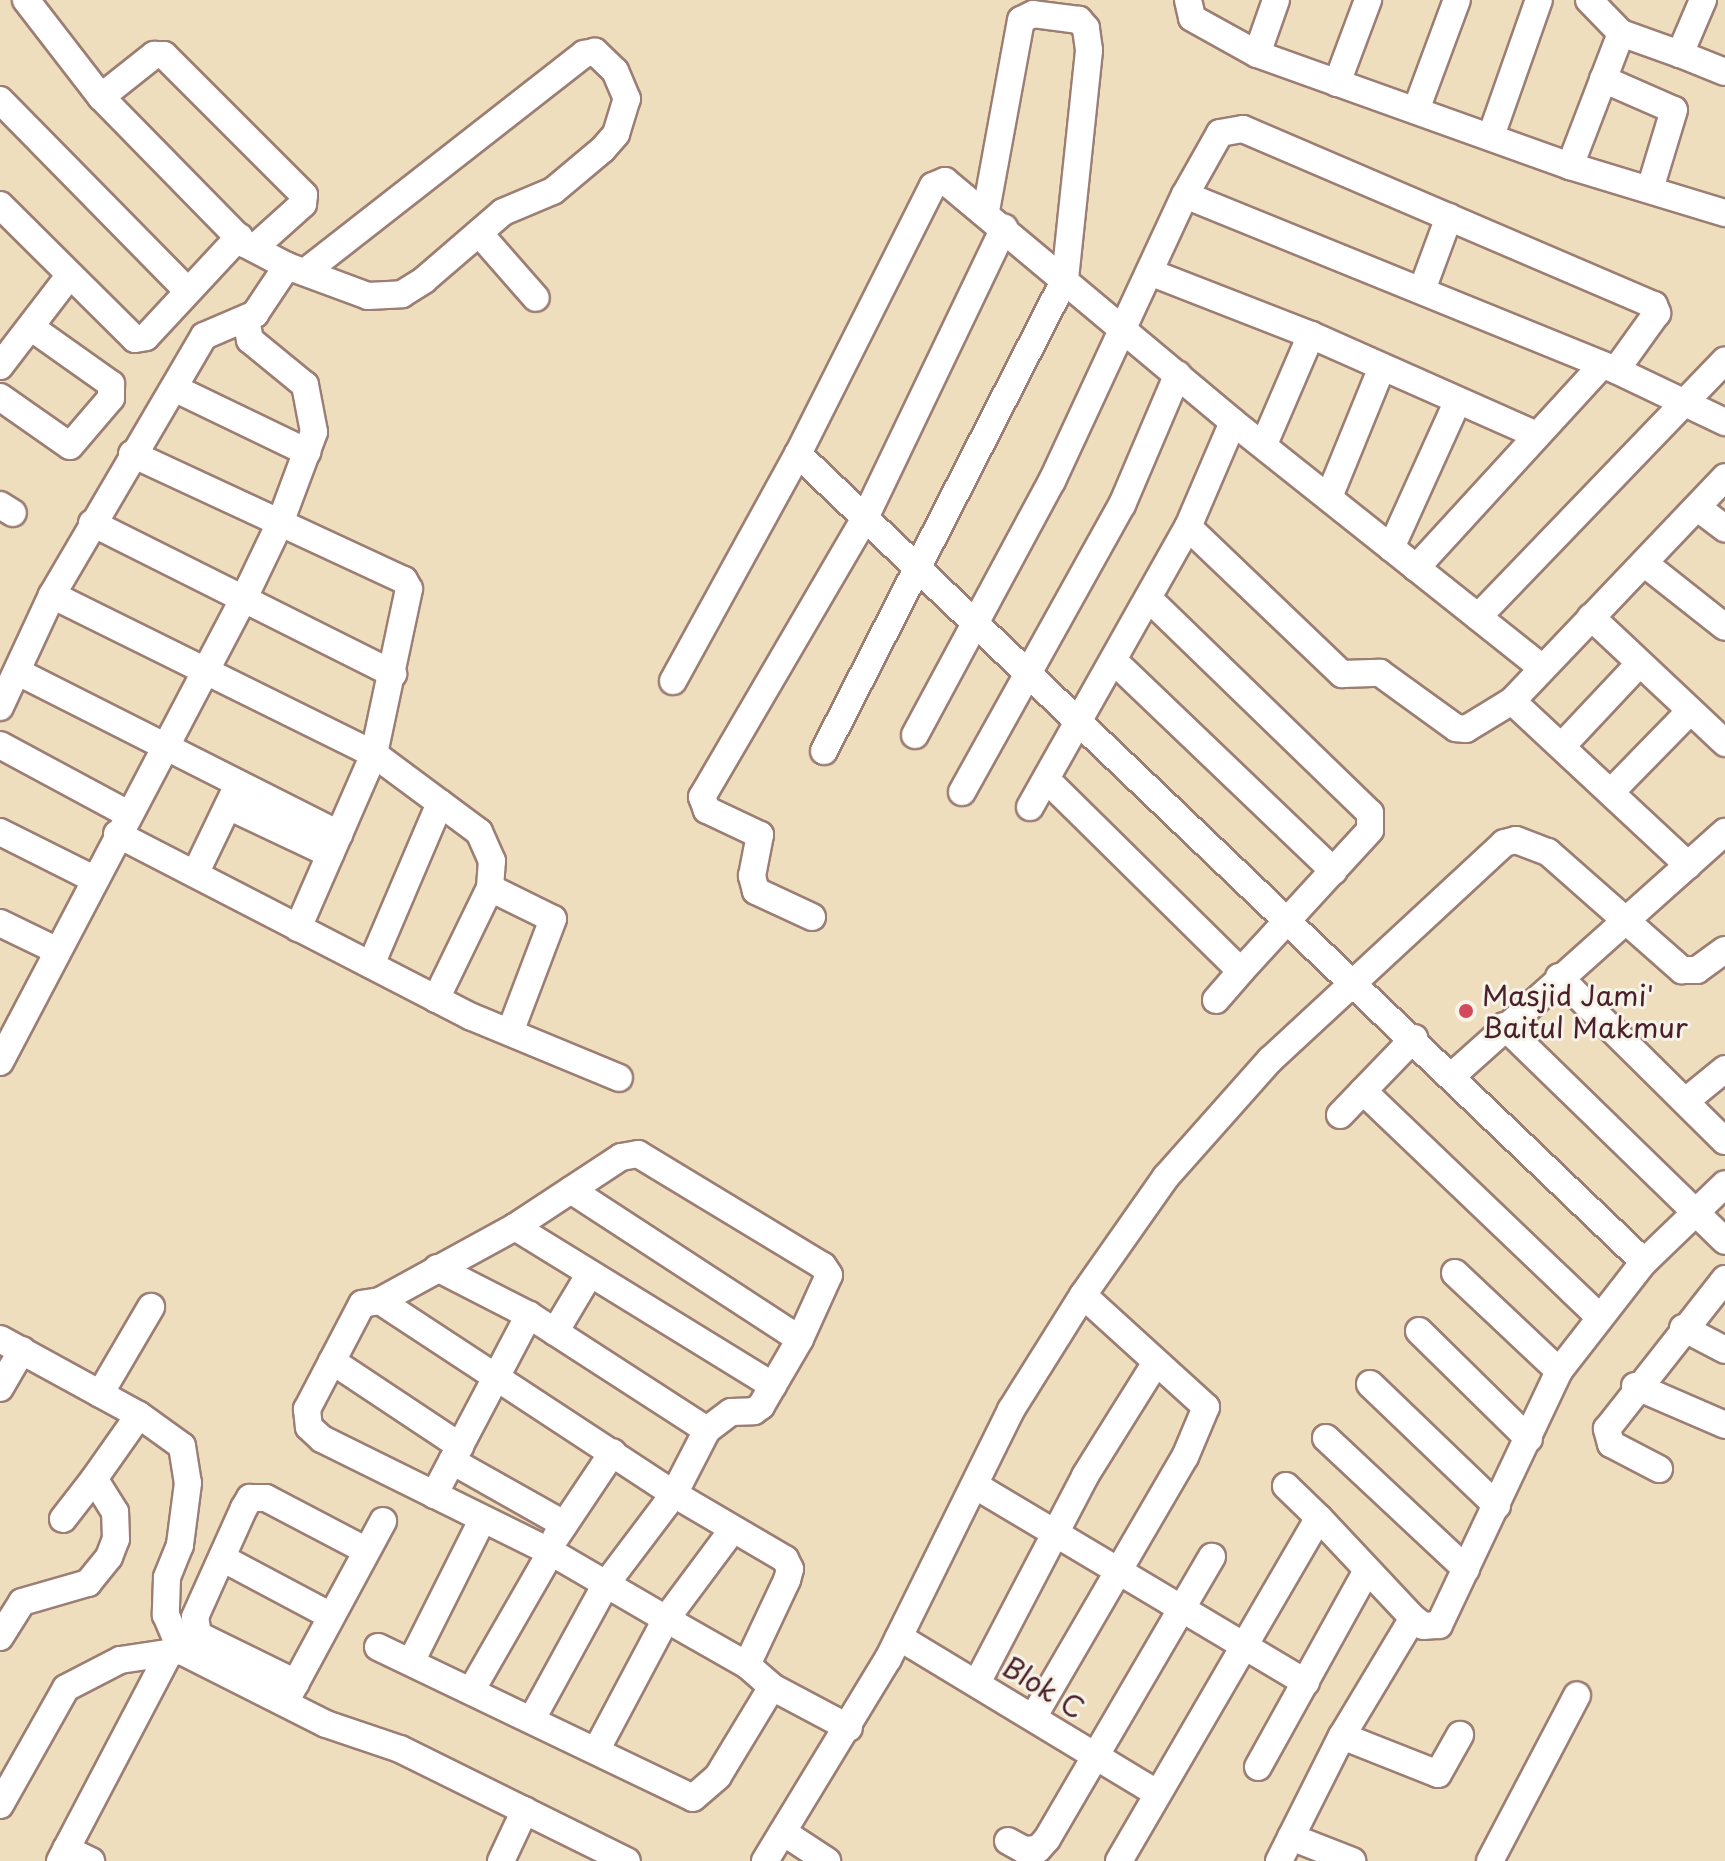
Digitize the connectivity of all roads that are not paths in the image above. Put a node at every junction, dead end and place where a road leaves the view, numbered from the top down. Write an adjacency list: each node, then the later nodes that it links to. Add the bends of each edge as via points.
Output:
1 (26, 0): 15 (street)
2 (1188, 0): 10 (street, via 1192,18)
3 (1276, 0): 10 (street)
4 (1368, 0): 14 (street)
5 (1457, 0): 17 (street)
6 (1539, 0): 18 (street)
7 (1589, 0): 9 (street)
8 (1703, 0): 11 (street)
9 (1621, 33): 11 (street); 13 (street)
10 (1257, 54): 14 (street)
11 (1680, 54): 12 (street)
12 (1725, 72)
13 (1603, 79): 19 (street); 20 (street, via 1674,110)
14 (1337, 83): 17 (street)
15 (101, 97): 27 (street); 27 (street, via 154,55 164,55 304,195 303,204)
16 (0, 100): 33 (street)
17 (1416, 110): 18 (street)
18 (1491, 136): 19 (street)
19 (1570, 166): 20 (street)
20 (1650, 189): 23 (street)
21 (1185, 195): 24 (street, via 1212,142 1230,129 1243,129); 28 (street); 32 (street)
22 (0, 205): 30 (street)
23 (1725, 213)
24 (1449, 217): 32 (street); 42 (street, via 1654,305 1657,313)
25 (995, 220): 31 (street); 31 (street, via 1021,20 1033,14 1079,20 1086,28 1089,50); 54 (street, via 945,181 933,186); 58 (street)
26 (479, 233): 29 (street, via 424,280 387,298); 29 (street, via 503,212 553,191 616,134 627,99 625,87 595,52 584,54); 34 (street)
27 (247, 243): 29 (street); 33 (street)
28 (1152, 273): 37 (street); 38 (street)
29 (286, 275): 35 (street)
30 (69, 276): 33 (street, via 135,339 146,337); 36 (street)
31 (1065, 279): 37 (street); 65 (street)
32 (1422, 290): 42 (street)
33 (188, 291)
34 (536, 298)
35 (246, 320): 44 (street, via 204,336); 52 (street, via 250,340 305,385 314,432)
36 (32, 328): 40 (street); 45 (street, via 111,384 111,398 70,446)
37 (1122, 330): 43 (street); 72 (street, via 1052,481)
38 (1311, 335): 41 (street); 51 (street)
39 (1725, 360): 47 (street)
40 (0, 366)
41 (1382, 367): 46 (street); 56 (street)
42 (1609, 368): 47 (street); 50 (street)
43 (1178, 374): 48 (street); 78 (street, via 1122,505)
44 (174, 388): 52 (street); 53 (street)
45 (0, 397)
46 (1458, 400): 50 (street); 63 (street)
47 (1686, 403): 49 (street); 70 (street)
48 (1233, 422): 51 (street); 61 (street)
49 (1725, 422)
50 (1534, 434): 66 (street)
51 (1264, 444): 56 (street)
52 (307, 452): 60 (street)
53 (132, 454): 59 (street); 60 (street)
54 (798, 454): 58 (street); 81 (street)
55 (1725, 477): 57 (street)
56 (1329, 497): 63 (street)
57 (1698, 508): 62 (street); 64 (street)
58 (865, 518): 65 (street); 108 (street, via 702,797 707,810 760,835 752,876 756,891)
59 (92, 523): 67 (street); 68 (street)
60 (280, 523): 68 (street); 80 (street, via 404,580 411,598)
61 (1188, 527): 69 (street); 82 (street, via 1348,678 1380,673 1456,728 1476,726)
62 (1725, 528)
63 (1391, 548): 66 (street)
64 (1644, 563): 71 (street); 73 (street)
65 (920, 567): 72 (street); 91 (street)
66 (1416, 568): 70 (street)
67 (52, 595): 76 (street); 79 (street)
68 (245, 596): 76 (street); 80 (street)
69 (1148, 598): 74 (street); 104 (street, via 1370,813 1370,830)
70 (1478, 617): 77 (street)
71 (1591, 617): 75 (street); 77 (street)
72 (975, 621): 78 (street); 86 (street)
73 (1725, 627)
74 (1114, 661): 85 (street); 104 (street)
75 (1639, 664): 84 (street); 90 (street)
76 (203, 668): 88 (street); 92 (street)
77 (1542, 668): 82 (street)
78 (1026, 671): 85 (street); 95 (street)
79 (18, 672): 83 (street); 88 (street)
80 (393, 674): 92 (street)
81 (673, 681)
82 (1512, 701): 90 (street)
83 (0, 707)
84 (1690, 711): 87 (street); 94 (street)
85 (1078, 721): 93 (street); 110 (street)
86 (915, 735)
87 (1725, 743)
88 (165, 744): 96 (street); 99 (street)
89 (0, 745): 99 (street)
90 (1562, 746): 94 (street)
91 (824, 751)
92 (374, 754): 97 (street); 102 (street)
93 (1047, 780): 98 (street); 116 (street)
94 (1612, 791): 103 (street)
95 (962, 792)
96 (233, 794): 102 (street); 105 (street)
97 (440, 803): 107 (street, via 479,832 492,861); 115 (street)
98 (1030, 807)
99 (123, 824): 105 (street); 106 (street)
100 (0, 832): 106 (street)
101 (1725, 832): 103 (street)
102 (334, 844): 112 (street)
103 (1688, 865): 109 (street)
104 (1334, 871): 110 (street)
105 (196, 872): 112 (street)
106 (92, 878): 114 (street)
107 (490, 888): 119 (street); 123 (street, via 553,919)
108 (812, 917)
109 (1627, 919): 113 (street, via 1682,970 1697,970); 117 (street); 118 (street, via 1548,852 1516,840 1504,843)
110 (1288, 922): 116 (street); 118 (street)
111 (0, 923): 114 (street)
112 (298, 928): 115 (street)
113 (1725, 950)
114 (58, 951): 121 (street)
115 (371, 965): 119 (street)
116 (1241, 971): 120 (street)
117 (1559, 977): 122 (street); 130 (street)
118 (1354, 982): 124 (street); 143 (street, via 1270,1060 1166,1177)
119 (436, 999): 123 (street)
120 (1216, 1000)
121 (9, 1024): 125 (street)
122 (1504, 1026): 127 (street); 135 (street)
123 (510, 1032): 128 (street)
124 (1414, 1038): 127 (street); 129 (street)
125 (0, 1062)
126 (1725, 1069): 130 (street)
127 (1453, 1075): 138 (street)
128 (619, 1078)
129 (1363, 1091): 131 (street); 147 (street)
130 (1687, 1100): 132 (street)
131 (1340, 1115)
132 (1725, 1141)
133 (1725, 1184): 135 (street)
134 (571, 1190): 136 (street); 151 (street); 151 (street, via 621,1157 638,1154 823,1266 829,1275)
135 (1692, 1213): 137 (street); 138 (street)
136 (515, 1227): 139 (street); 141 (street)
137 (1725, 1241)
138 (1644, 1262): 147 (street)
139 (437, 1268): 144 (street); 146 (street)
140 (1455, 1273): 156 (street)
141 (589, 1275): 150 (street); 159 (street)
142 (1725, 1279): 148 (street)
143 (1083, 1295): 155 (street); 172 (street, via 1011,1410)
144 (380, 1301): 154 (street, via 362,1304); 157 (street)
145 (151, 1307): 162 (street)
146 (529, 1315): 150 (street); 157 (street)
147 (1597, 1315): 156 (street)
148 (1683, 1328): 153 (street); 160 (street)
149 (1419, 1331): 167 (street)
150 (555, 1332): 165 (street)
151 (800, 1339): 159 (street)
152 (11, 1344): 161 (street); 162 (street)
153 (1725, 1350)
154 (332, 1361): 169 (street); 175 (street, via 307,1409 309,1427 322,1439)
155 (1155, 1364): 183 (street); 190 (street, via 1206,1407 1185,1457)
156 (1559, 1371): 167 (street)
157 (496, 1380): 168 (street); 169 (street)
158 (1370, 1384): 176 (street)
159 (773, 1386): 165 (street, via 754,1411 731,1412)
160 (1635, 1386): 164 (street); 170 (street, via 1606,1435 1611,1444)
161 (0, 1388)
162 (100, 1394): 163 (street)
163 (139, 1415): 171 (street); 201 (street, via 182,1446 187,1464 180,1545 167,1591)
164 (1725, 1425)
165 (707, 1430): 174 (street)
166 (1326, 1438): 188 (street)
167 (1529, 1439): 176 (street)
168 (613, 1452): 174 (street); 181 (street)
169 (456, 1453): 175 (street); 181 (street)
170 (1659, 1469)
171 (94, 1479): 178 (street); 192 (street, via 115,1512 116,1539 109,1557 88,1583)
172 (976, 1486): 183 (street); 198 (street)
173 (1286, 1486): 177 (street)
174 (674, 1494): 182 (street); 191 (street)
175 (434, 1495): 179 (street)
176 (1497, 1506): 188 (street)
177 (1319, 1518): 189 (street); 200 (street)
178 (63, 1519)
179 (482, 1520): 185 (street); 202 (street)
180 (383, 1521): 184 (street)
181 (564, 1524): 185 (street)
182 (733, 1529): 195 (street); 203 (street, via 785,1559 790,1569)
183 (1056, 1534): 190 (street); 204 (street)
184 (365, 1550): 187 (street, via 257,1496 244,1508); 194 (street)
185 (549, 1551): 191 (street); 207 (street)
186 (1212, 1557): 193 (street)
187 (222, 1558): 194 (street); 208 (street, via 195,1617 198,1635)
188 (1466, 1569): 189 (street, via 1439,1625 1431,1627 1412,1617)
189 (1367, 1570): 205 (street)
190 (1118, 1572): 193 (street); 210 (street)
191 (606, 1584): 195 (street); 211 (street)
192 (11, 1595): 197 (street)
193 (1181, 1609): 200 (street); 216 (street)
194 (331, 1616): 208 (street)
195 (666, 1619): 203 (street); 215 (street)
196 (1407, 1628): 214 (street)
197 (0, 1637)
198 (899, 1637): 204 (street, Blok C); 212 (street)
199 (378, 1647): 202 (street)
200 (1245, 1647): 205 (street); 218 (street)
201 (174, 1654): 208 (street); 219 (street, via 120,1660 66,1688); 224 (street)
202 (411, 1662): 207 (street)
203 (747, 1665): 206 (street)
204 (977, 1683): 210 (street, Blok C)
205 (1306, 1683): 217 (street)
206 (772, 1687): 212 (street); 215 (street, via 699,1797 685,1795)
207 (471, 1691): 211 (street)
208 (291, 1692): 220 (street, via 326,1724 400,1749)
209 (1577, 1695): 233 (street)
210 (1034, 1716): 216 (street, Blok C)
211 (532, 1719): 215 (street)
212 (849, 1728): 221 (street)
213 (1460, 1735): 214 (street, via 1438,1774)
214 (1342, 1736): 222 (street)
215 (597, 1749)
216 (1094, 1755): 218 (street, Blok C); 223 (street, via 1038,1849 1024,1850)
217 (1258, 1767)
218 (1155, 1792): 230 (street)
219 (0, 1805)
220 (525, 1810): 226 (street); 227 (street)
221 (783, 1832): 228 (street); 229 (street)
222 (1291, 1837): 231 (street); 232 (street)
223 (1008, 1841)
224 (63, 1855): 225 (street)
225 (91, 1861)
226 (501, 1861)
227 (627, 1861)
228 (765, 1861)
229 (827, 1861)
230 (1119, 1861)
231 (1279, 1861)
232 (1352, 1861)
233 (1490, 1861)

